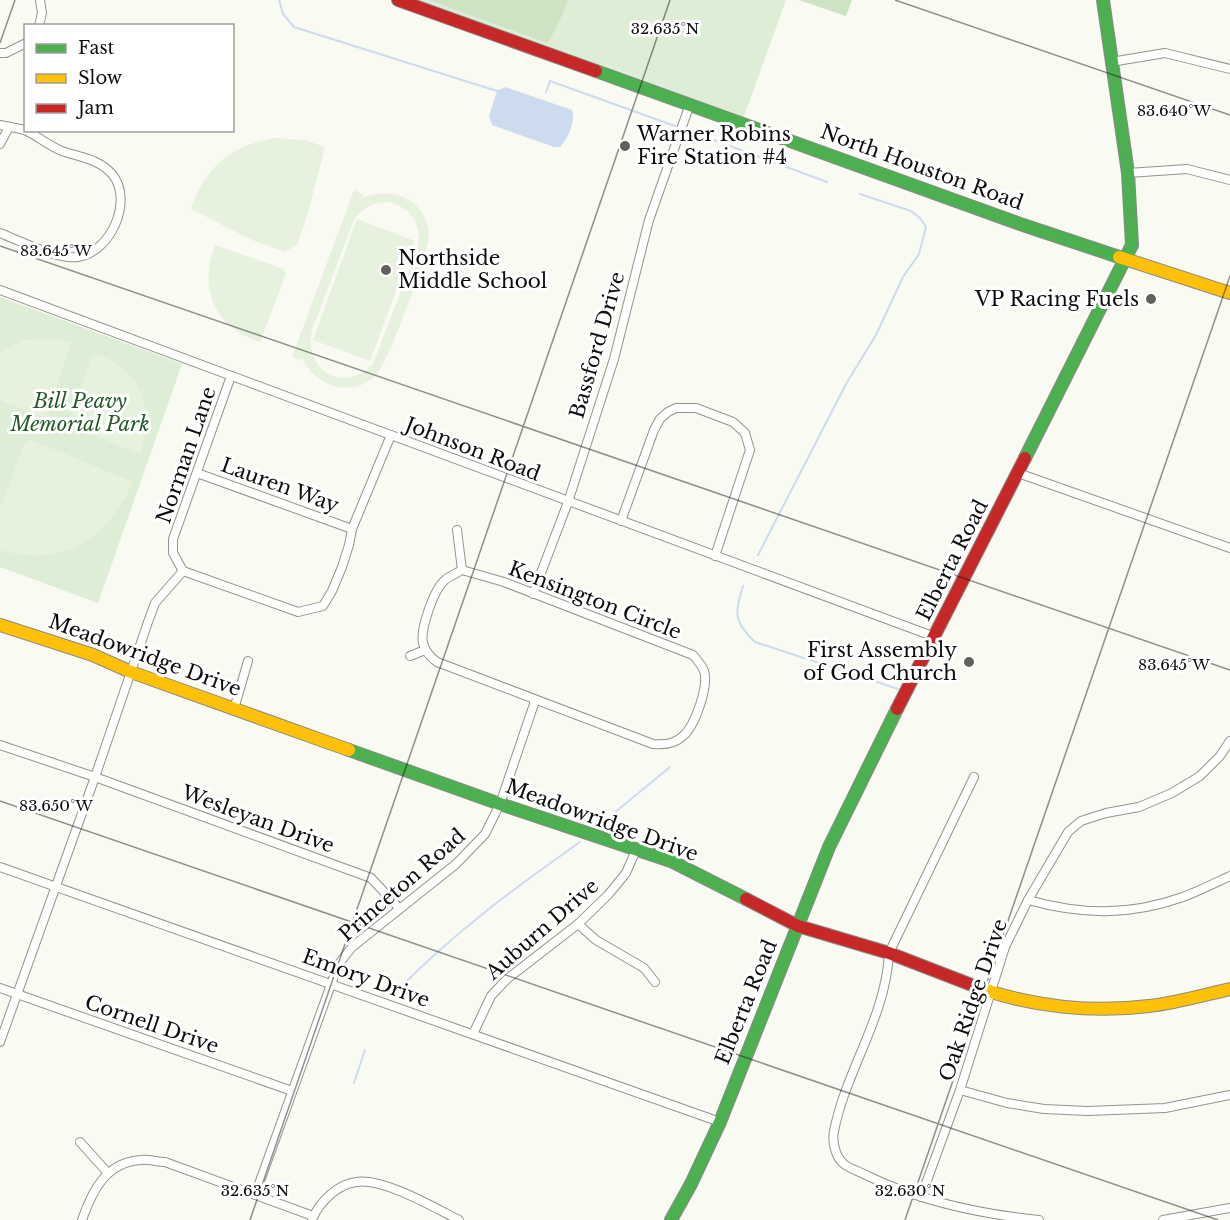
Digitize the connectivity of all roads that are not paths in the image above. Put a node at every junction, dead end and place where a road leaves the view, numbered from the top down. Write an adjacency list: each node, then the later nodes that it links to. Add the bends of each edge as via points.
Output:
1 (40, 0): 4 (street)
2 (398, 0): 9 (street, North Houston Road)
3 (1104, 0): 7 (street, Elberta Road)
4 (39, 24)
5 (24, 44): 6 (street)
6 (0, 53)
7 (1111, 62): 8 (street, via 1165,53); 14 (street, Elberta Road)
8 (1230, 69)
9 (690, 104): 17 (street, North Houston Road); 24 (street, Bassford Drive, via 649,220 614,359)
10 (4, 126): 11 (street); 13 (street)
11 (24, 130)
12 (27, 132): 16 (street, via 53,147 101,165 119,187 121,204 107,239 93,252 78,257 49,253)
13 (0, 144)
14 (1128, 173): 15 (street, via 1187,169); 17 (street, Elberta Road, via 1132,244)
15 (1230, 180)
16 (0, 233)
17 (1126, 259): 19 (street, North Houston Road); 23 (street, Elberta Road)
18 (0, 290): 20 (street, Johnson Road)
19 (1230, 293)
20 (231, 376): 21 (street, Johnson Road); 22 (street, Norman Lane)
21 (391, 435): 24 (street, Johnson Road); 26 (street)
22 (197, 473): 26 (street, Lauren Way); 31 (street, Norman Lane, via 173,539 173,553)
23 (1018, 473): 28 (street); 34 (street, Elberta Road)
24 (568, 502): 25 (street, Johnson Road); 32 (street, Bassford Drive)
25 (621, 521): 29 (street, Johnson Road); 29 (street, via 660,419 676,408 696,408 738,425 750,450)
26 (352, 529): 31 (street, via 350,545 332,591 323,606 310,610 298,612)
27 (457, 530): 30 (street)
28 (1230, 548)
29 (715, 556): 34 (street, Johnson Road)
30 (462, 570): 32 (street, Kensington Circle); 35 (street, via 438,588 424,626)
31 (183, 571): 38 (street, via 155,603)
32 (533, 594): 39 (street, Kensington Circle, via 693,655 705,673 705,689 692,726 684,736 664,745 652,744)
33 (0, 625): 38 (street, Meadowridge Drive, via 93,655)
34 (935, 637): 53 (street, Elberta Road, via 829,847)
35 (425, 650): 36 (street); 39 (street, Kensington Circle, via 447,668)
36 (410, 656)
37 (248, 661): 40 (street)
38 (131, 672): 40 (street, Meadowridge Drive); 43 (street)
39 (535, 700): 45 (street, Princeton Road)
40 (234, 709): 45 (street, Meadowridge Drive)
41 (1230, 741): 50 (street, Oak Ridge Drive, via 1200,776 1172,793 1139,807 1082,821 1068,832)
42 (0, 745): 43 (street, Wesleyan Drive)
43 (95, 777): 49 (street); 51 (street, Wesleyan Drive, via 371,878)
44 (974, 777): 54 (street)
45 (500, 804): 46 (street, Meadowridge Drive); 51 (street, Princeton Road, via 485,834 471,850)
46 (636, 850): 52 (street, Auburn Drive, via 626,873); 53 (street, Meadowridge Drive, via 671,861)
47 (0, 867): 49 (street, Emory Drive)
48 (1230, 876): 50 (street, via 1182,897 1133,910 1060,909)
49 (55, 885): 56 (street, Emory Drive); 60 (street)
50 (1028, 900): 59 (street, Oak Ridge Drive, via 1005,947)
51 (399, 908): 56 (street, Princeton Road, via 352,947 338,965)
52 (578, 924): 55 (street, via 596,940 644,968); 61 (street, Auburn Drive, via 499,987)
53 (798, 926): 54 (street, Meadowridge Drive); 66 (street, Elberta Road)
54 (889, 953): 59 (street, Meadowridge Drive); 70 (street, via 888,976 834,1133 836,1152 843,1164)
55 (656, 982)
56 (331, 983): 61 (street, Emory Drive); 64 (street, Princeton Road)
57 (0, 988): 60 (street, Cornell Drive)
58 (1230, 989): 59 (street, Meadowridge Drive, via 1150,1006 1096,1009 1029,1002)
59 (991, 992): 63 (street, Oak Ridge Drive)
60 (18, 994): 62 (street); 64 (street, Cornell Drive)
61 (473, 1034): 66 (street, Emory Drive)
62 (0, 1042)
63 (960, 1090): 65 (street, via 1007,1103 1088,1111 1165,1108); 70 (street, Oak Ridge Drive)
64 (292, 1091): 69 (street, Princeton Road)
65 (1230, 1095)
66 (720, 1122): 75 (street, Elberta Road)
67 (80, 1142): 68 (street)
68 (107, 1172): 69 (street, via 141,1160 165,1162); 73 (street)
69 (255, 1195): 72 (street)
70 (921, 1197): 76 (street)
71 (1230, 1208): 77 (street)
72 (313, 1218): 74 (street, via 324,1200 357,1181 407,1194)
73 (81, 1220)
74 (459, 1220)
75 (672, 1220)
76 (1039, 1220)
77 (1163, 1220)

